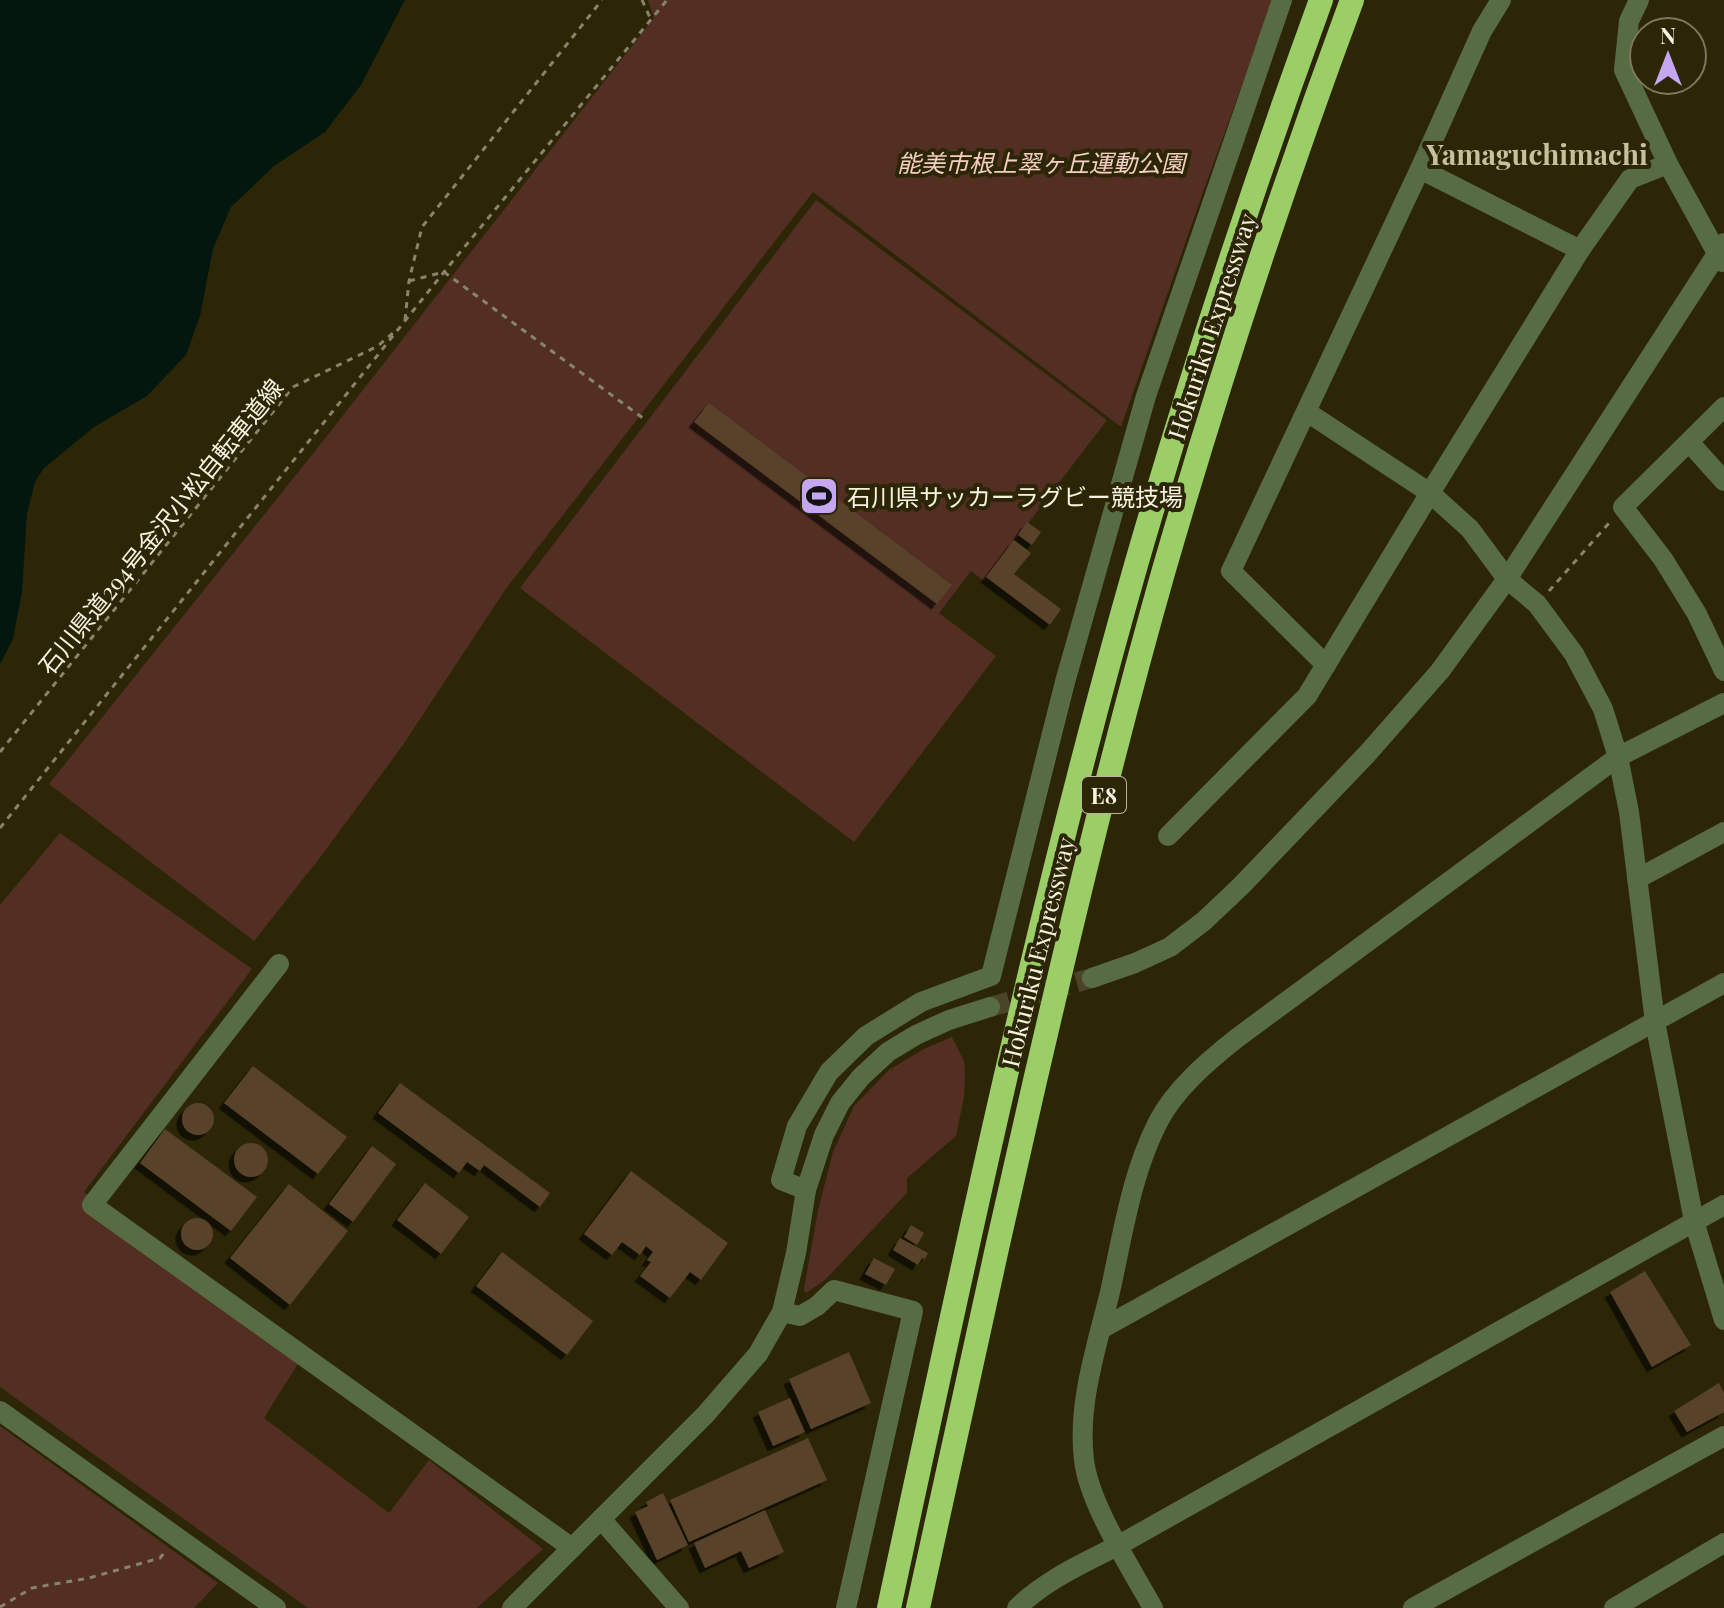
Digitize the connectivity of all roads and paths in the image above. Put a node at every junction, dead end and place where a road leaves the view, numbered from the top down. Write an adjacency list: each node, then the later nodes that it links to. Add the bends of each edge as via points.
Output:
1 (602, 0): 15 (path, via 422,227)
2 (642, 0): 9 (path)
3 (667, 0): 9 (path)
4 (1282, 0): 40 (street, via 1146,396 1065,682 991,976 921,1002 866,1036 829,1072 797,1126 781,1180)
5 (1321, 0): 58 (highway, Hokuriku Expressway / E8, via 1243,223 1128,594 1037,944)
6 (1352, 0): 59 (highway, Hokuriku Expressway / E8, via 1270,231 1163,574 1065,949)
7 (1501, 0): 11 (street)
8 (1639, 0): 10 (street, via 1629,21 1624,70)
9 (651, 20): 14 (path)
10 (1668, 164): 12 (street, via 1630,179); 13 (street)
11 (1420, 169): 12 (street); 18 (street)
12 (1580, 250): 22 (street)
13 (1722, 254): 24 (street)
14 (444, 272): 15 (path); 16 (path); 19 (path)
15 (409, 281): 16 (path)
16 (404, 323): 29 (path, 石川県道294号金沢小松自転車道線, via 378,346 293,387); 31 (path)
17 (1724, 407): 20 (street)
18 (1307, 412): 22 (street); 26 (street, via 1231,571)
19 (647, 421)
20 (1689, 442): 21 (street); 23 (street)
21 (1724, 481)
22 (1430, 493): 24 (street, via 1470,529); 26 (street)
23 (1623, 507): 25 (path); 27 (street, via 1697,614)
24 (1507, 579): 25 (street); 36 (street, via 1440,671 1241,886 1170,947)
25 (1537, 604): 30 (street, via 1574,654 1603,709)
26 (1326, 665): 33 (street, via 1307,696)
27 (1724, 671)
28 (1724, 703): 30 (street)
29 (0, 752)
30 (1618, 757): 34 (street); 45 (street, via 1237,1038 1193,1078 1159,1120 1135,1176)
31 (0, 828)
32 (1724, 832): 34 (street)
33 (1168, 836)
34 (1637, 879): 39 (street)
35 (279, 964): 52 (street, via 92,1205)
36 (1092, 978)
37 (1724, 983): 39 (street)
38 (990, 1007): 40 (street, via 916,1035 861,1077 824,1135)
39 (1655, 1022): 42 (street); 45 (street)
40 (806, 1190): 43 (street)
41 (1724, 1205): 42 (street)
42 (1694, 1221): 44 (street); 51 (street)
43 (782, 1312): 48 (street, via 758,1354 731,1386); 57 (street, via 800,1316 834,1290 913,1311)
44 (1724, 1320)
45 (1101, 1329): 51 (street, via 1082,1428 1084,1462 1091,1491)
46 (0, 1411): 49 (street)
47 (1724, 1436): 62 (street)
48 (601, 1519): 52 (street); 56 (street)
49 (178, 1538): 53 (path, via 160,1558 32,1588); 54 (street)
50 (1724, 1543): 63 (street)
51 (1119, 1545): 60 (street, via 1031,1594); 61 (street)
52 (572, 1548): 55 (street)
53 (0, 1607)
54 (276, 1608)
55 (512, 1608)
56 (679, 1608)
57 (846, 1608)
58 (889, 1608)
59 (918, 1608)
60 (1017, 1608)
61 (1153, 1608)
62 (1413, 1608)
63 (1614, 1608)

